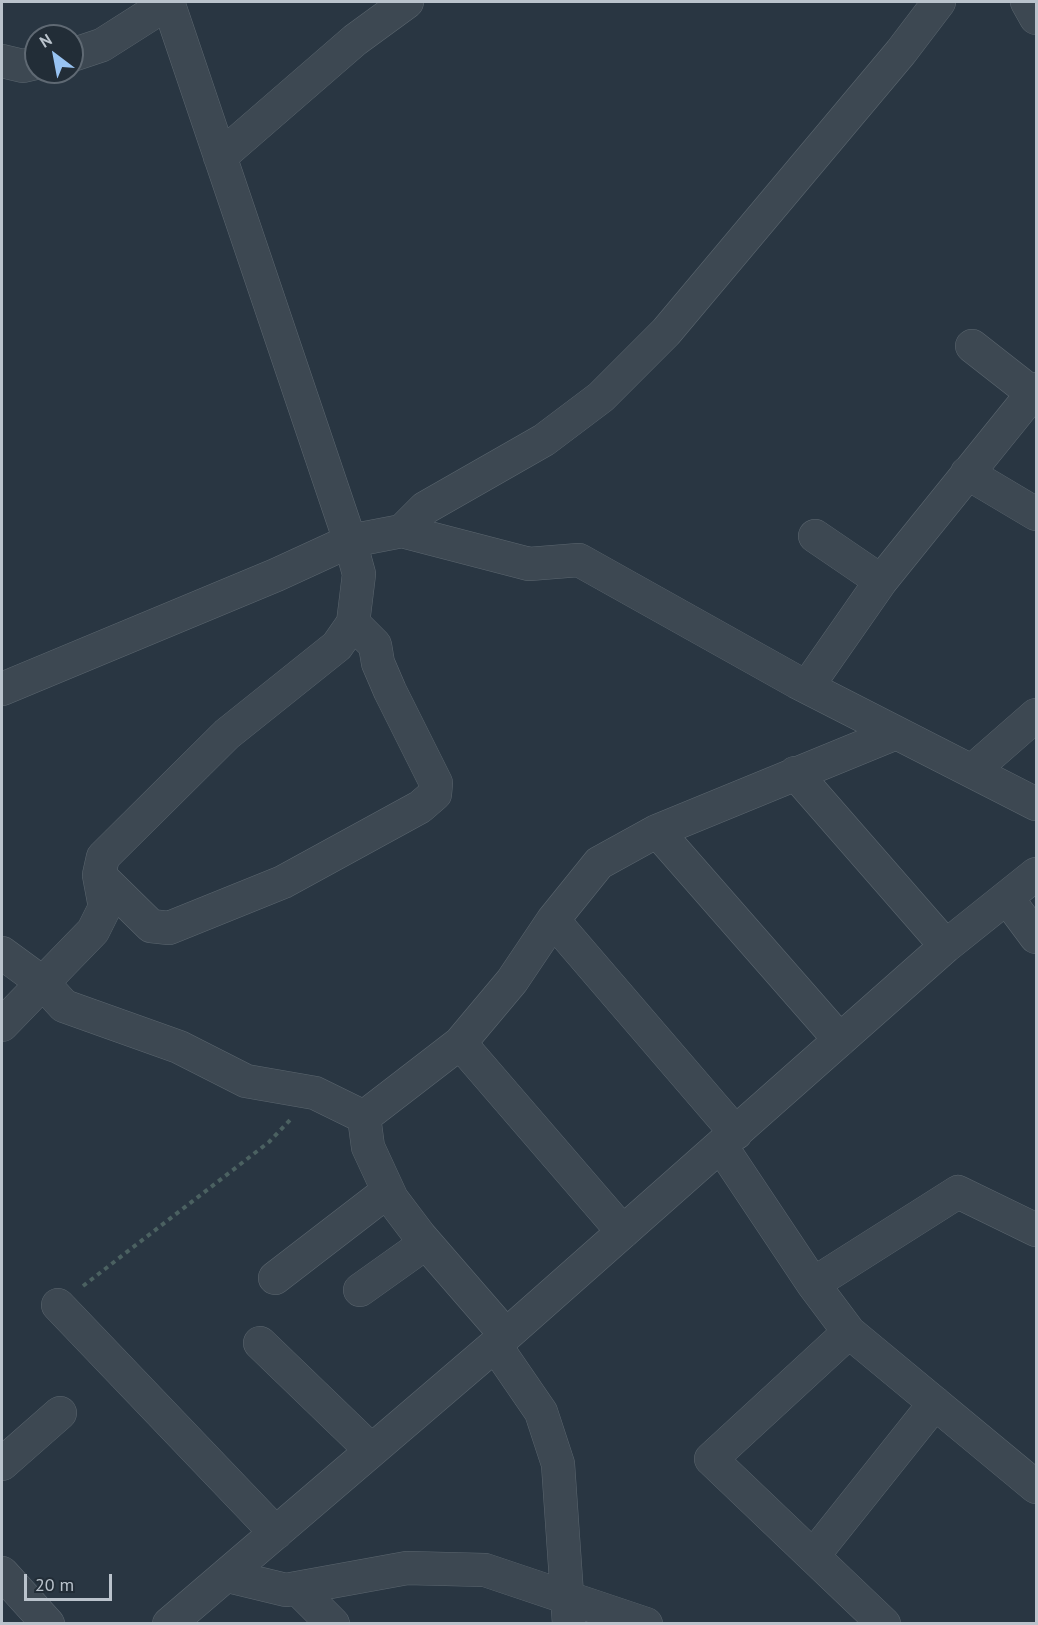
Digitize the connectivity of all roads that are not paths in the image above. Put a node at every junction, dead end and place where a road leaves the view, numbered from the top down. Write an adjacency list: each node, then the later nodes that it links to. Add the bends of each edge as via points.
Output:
1 (168, 2): 6 (street, via 102,45); 9 (street)
2 (407, 2): 9 (street, via 355,40)
3 (939, 2): 14 (street, via 666,332 601,397 544,440 425,508)
4 (1026, 2): 5 (street)
5 (1036, 18)
6 (84, 51)
7 (2, 61): 8 (street)
8 (24, 66)
9 (220, 157): 16 (street)
10 (972, 346): 11 (street)
11 (1032, 401): 12 (street)
12 (967, 473): 13 (street); 17 (street)
13 (1036, 514)
14 (402, 531): 16 (street); 19 (street, via 529,564 579,560)
15 (815, 536): 17 (street)
16 (350, 541): 18 (street, via 359,574); 20 (street)
17 (881, 581): 19 (street)
18 (352, 623): 28 (street, via 337,646 227,734 136,824 103,857); 28 (street, via 375,645 390,691 436,783 435,794 420,807 283,882 169,928 151,926)
19 (807, 687): 22 (street)
20 (2, 689)
21 (1036, 715): 23 (street)
22 (896, 733): 23 (street); 24 (street)
23 (972, 771): 25 (street)
24 (795, 773): 26 (street); 32 (street)
25 (1036, 804)
26 (657, 831): 30 (street, via 599,863); 36 (street)
27 (1036, 874): 29 (street)
28 (99, 875): 34 (street, via 105,907 97,923)
29 (1007, 898): 31 (street); 32 (street)
30 (553, 921): 37 (street, via 512,981); 39 (street)
31 (1036, 937)
32 (946, 946): 36 (street)
33 (2, 952): 34 (street)
34 (42, 983): 35 (street); 38 (street, via 64,1006 179,1047 246,1080 315,1093)
35 (2, 1025)
36 (840, 1040): 39 (street)
37 (460, 1043): 38 (street); 42 (street)
38 (364, 1117): 40 (street, via 368,1147)
39 (728, 1139): 42 (street); 45 (street)
40 (388, 1191): 43 (street); 44 (street)
41 (1036, 1230): 45 (street, via 958,1192)
42 (623, 1232): 49 (street)
43 (426, 1243): 46 (street); 49 (street)
44 (275, 1278)
45 (813, 1284): 48 (street)
46 (360, 1290)
47 (58, 1305): 56 (street)
48 (849, 1332): 51 (street); 57 (street, via 711,1459)
49 (500, 1339): 53 (street); 61 (street, via 541,1412 558,1464)
50 (260, 1343): 53 (street)
51 (935, 1403): 55 (street); 57 (street)
52 (60, 1413): 54 (street)
53 (371, 1450): 56 (street)
54 (2, 1464)
55 (1036, 1487)
56 (276, 1533): 59 (street)
57 (813, 1556): 66 (street)
58 (2, 1573): 62 (street)
59 (228, 1576): 60 (street, via 286,1590); 63 (street)
60 (297, 1588): 61 (street, via 407,1568 485,1570); 64 (street)
61 (569, 1610): 65 (street)
62 (48, 1623)
63 (169, 1623)
64 (333, 1623)
65 (646, 1623)
66 (884, 1623)

